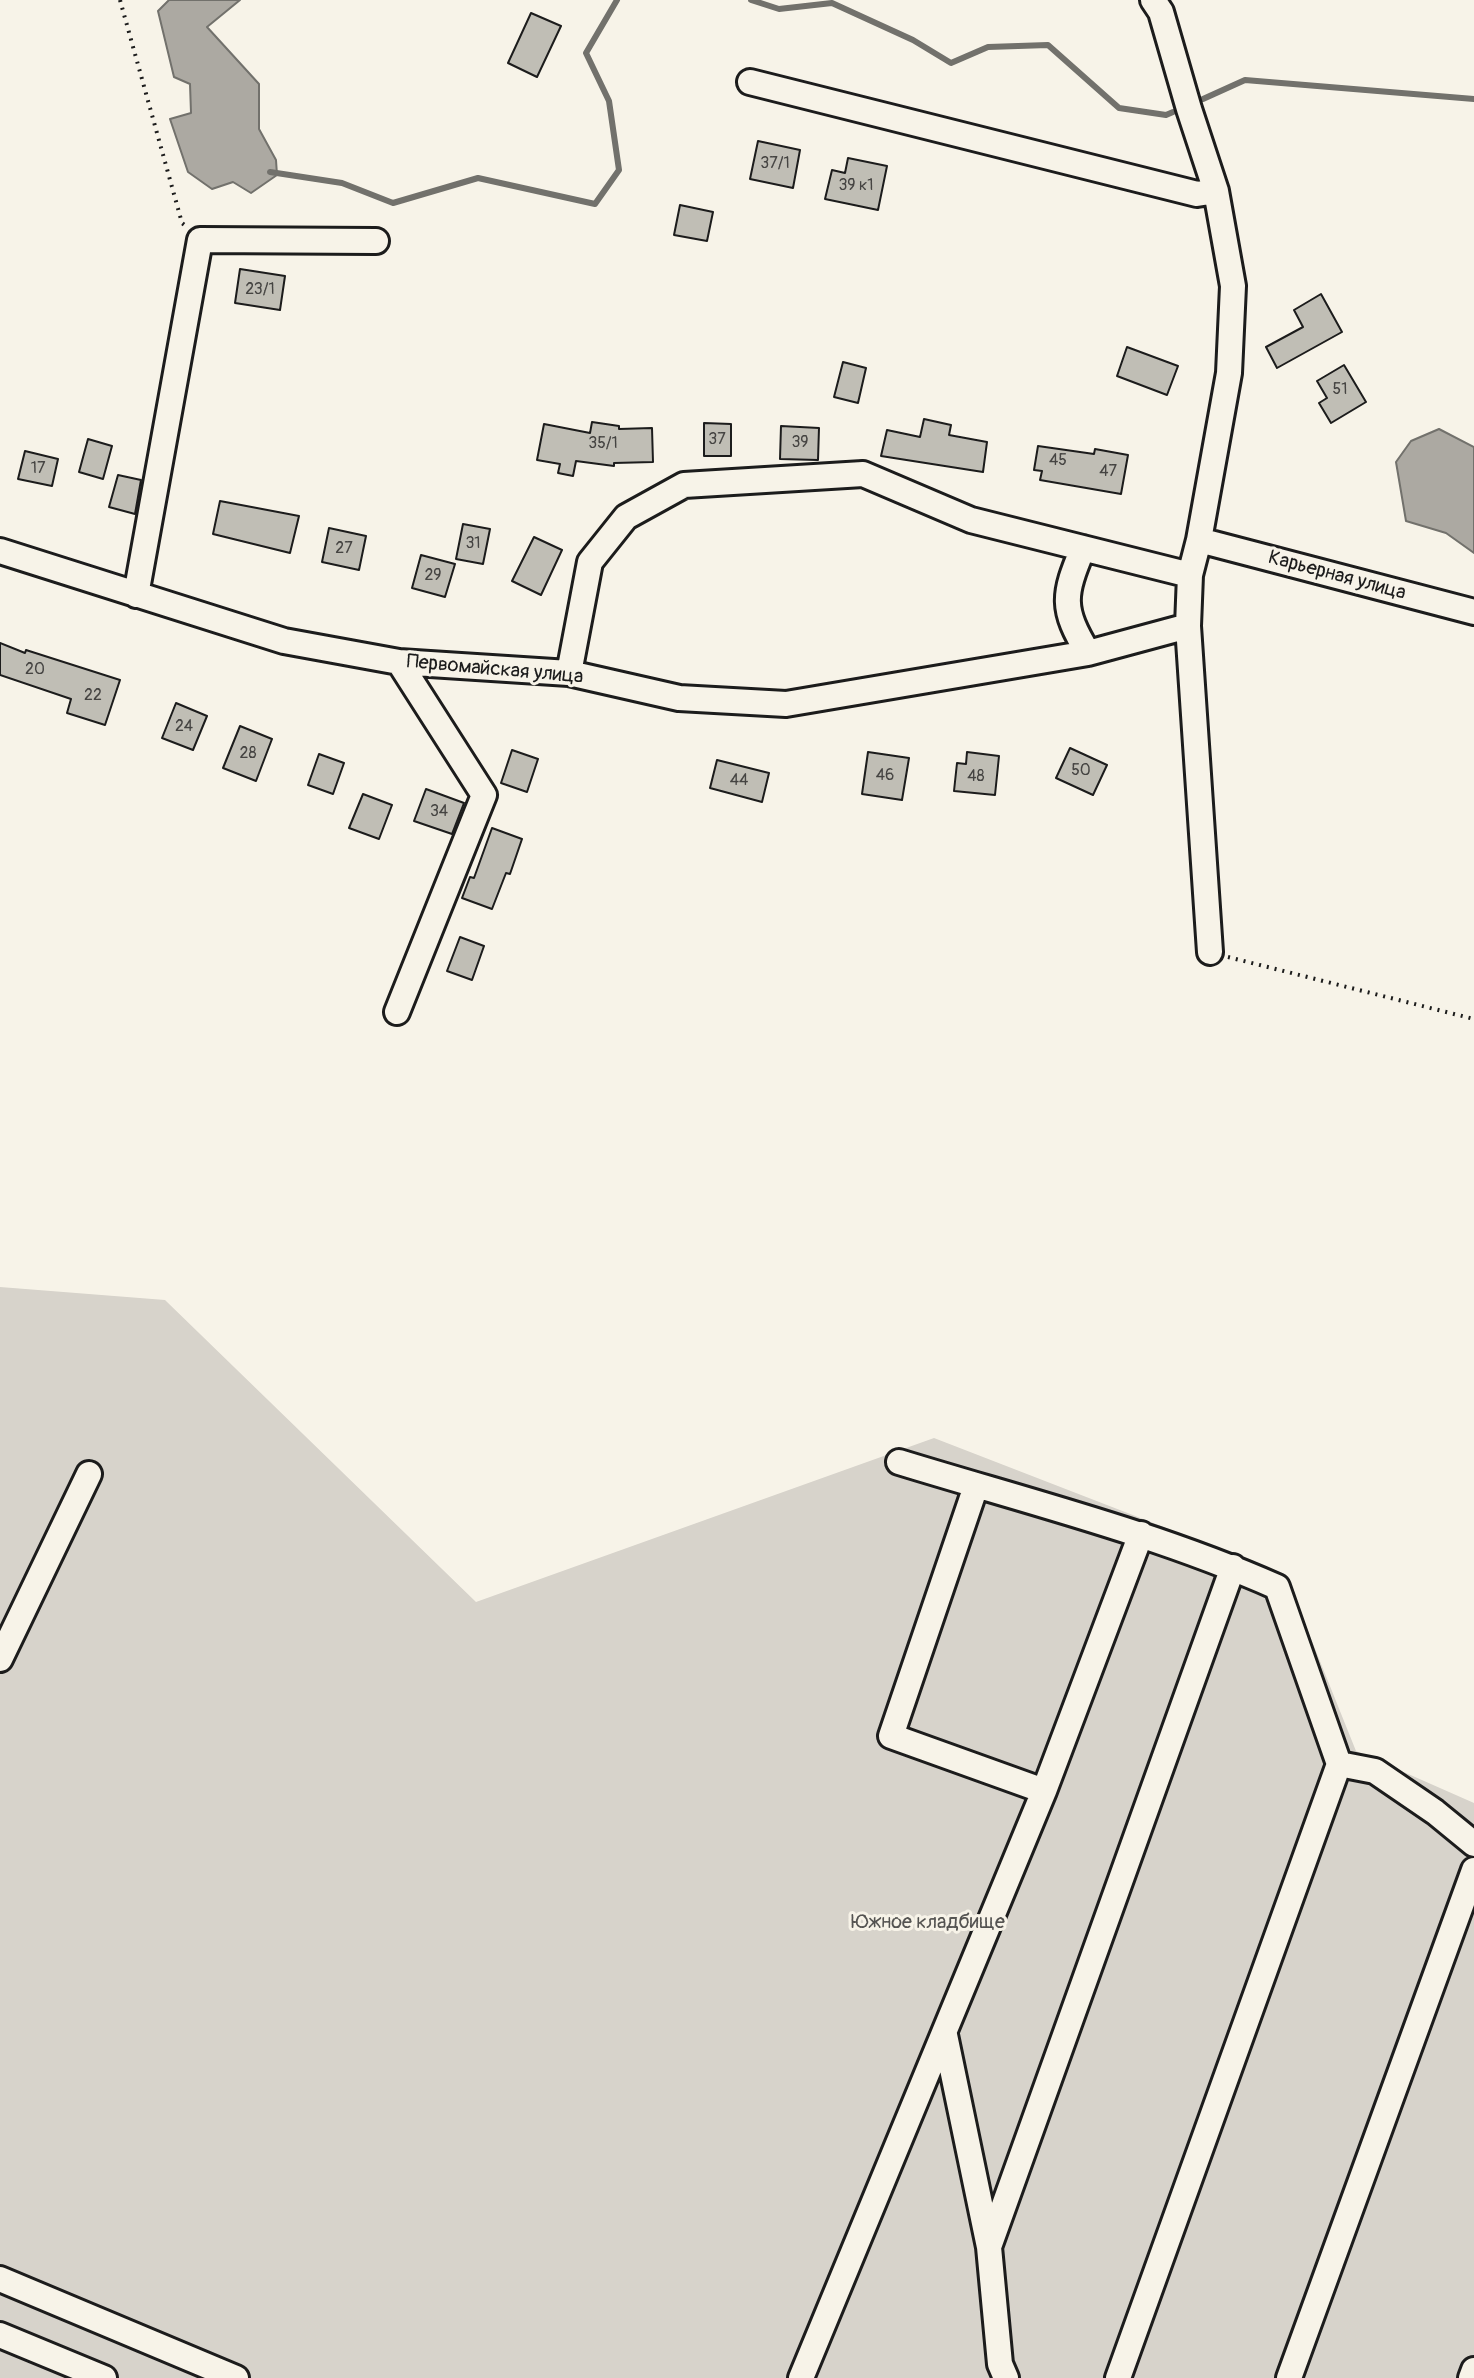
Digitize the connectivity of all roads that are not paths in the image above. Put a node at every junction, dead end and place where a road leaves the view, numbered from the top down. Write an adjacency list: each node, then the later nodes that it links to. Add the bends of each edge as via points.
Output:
1 (1153, 0): 3 (street)
2 (750, 82): 3 (street, via 1197,194)
3 (1216, 191): 5 (street, via 1233,286 1231,344)
4 (376, 241): 9 (street, via 200,240)
5 (1199, 540): 8 (street); 10 (street, Карьерная улица)
6 (1083, 548): 8 (street); 12 (street, via 1069,581 1068,606); 14 (street, via 971,520 863,474 684,485 626,517 590,562)
7 (0, 551): 9 (street, Первомайская улица)
8 (1190, 575): 11 (street)
9 (136, 595): 13 (street, Первомайская улица, via 284,641)
10 (1474, 612)
11 (1188, 626): 12 (street, Первомайская улица); 15 (street)
12 (1088, 653): 14 (street, Первомайская улица, via 786,704 679,698)
13 (399, 662): 14 (street, Первомайская улица); 16 (street, via 484,795)
14 (569, 673)
15 (1210, 952)
16 (397, 1012)
17 (899, 1462): 19 (street)
18 (89, 1474): 22 (street)
19 (976, 1486): 20 (street); 24 (street, via 891,1736)
20 (1141, 1534): 21 (street); 24 (street)
21 (1233, 1567): 23 (street, via 1277,1587); 28 (street)
22 (0, 1659)
23 (1339, 1764): 25 (street, via 1375,1771); 36 (street)
24 (1044, 1791): 27 (street)
25 (1474, 1844)
26 (1474, 1870): 37 (street)
27 (945, 2035): 28 (street); 34 (street)
28 (989, 2247): 35 (street, via 1000,2364)
29 (0, 2279): 33 (street)
30 (0, 2335): 32 (street)
31 (1474, 2370): 38 (street)
32 (104, 2378)
33 (236, 2378)
34 (801, 2378)
35 (1006, 2378)
36 (1118, 2378)
37 (1289, 2378)
38 (1471, 2378)

